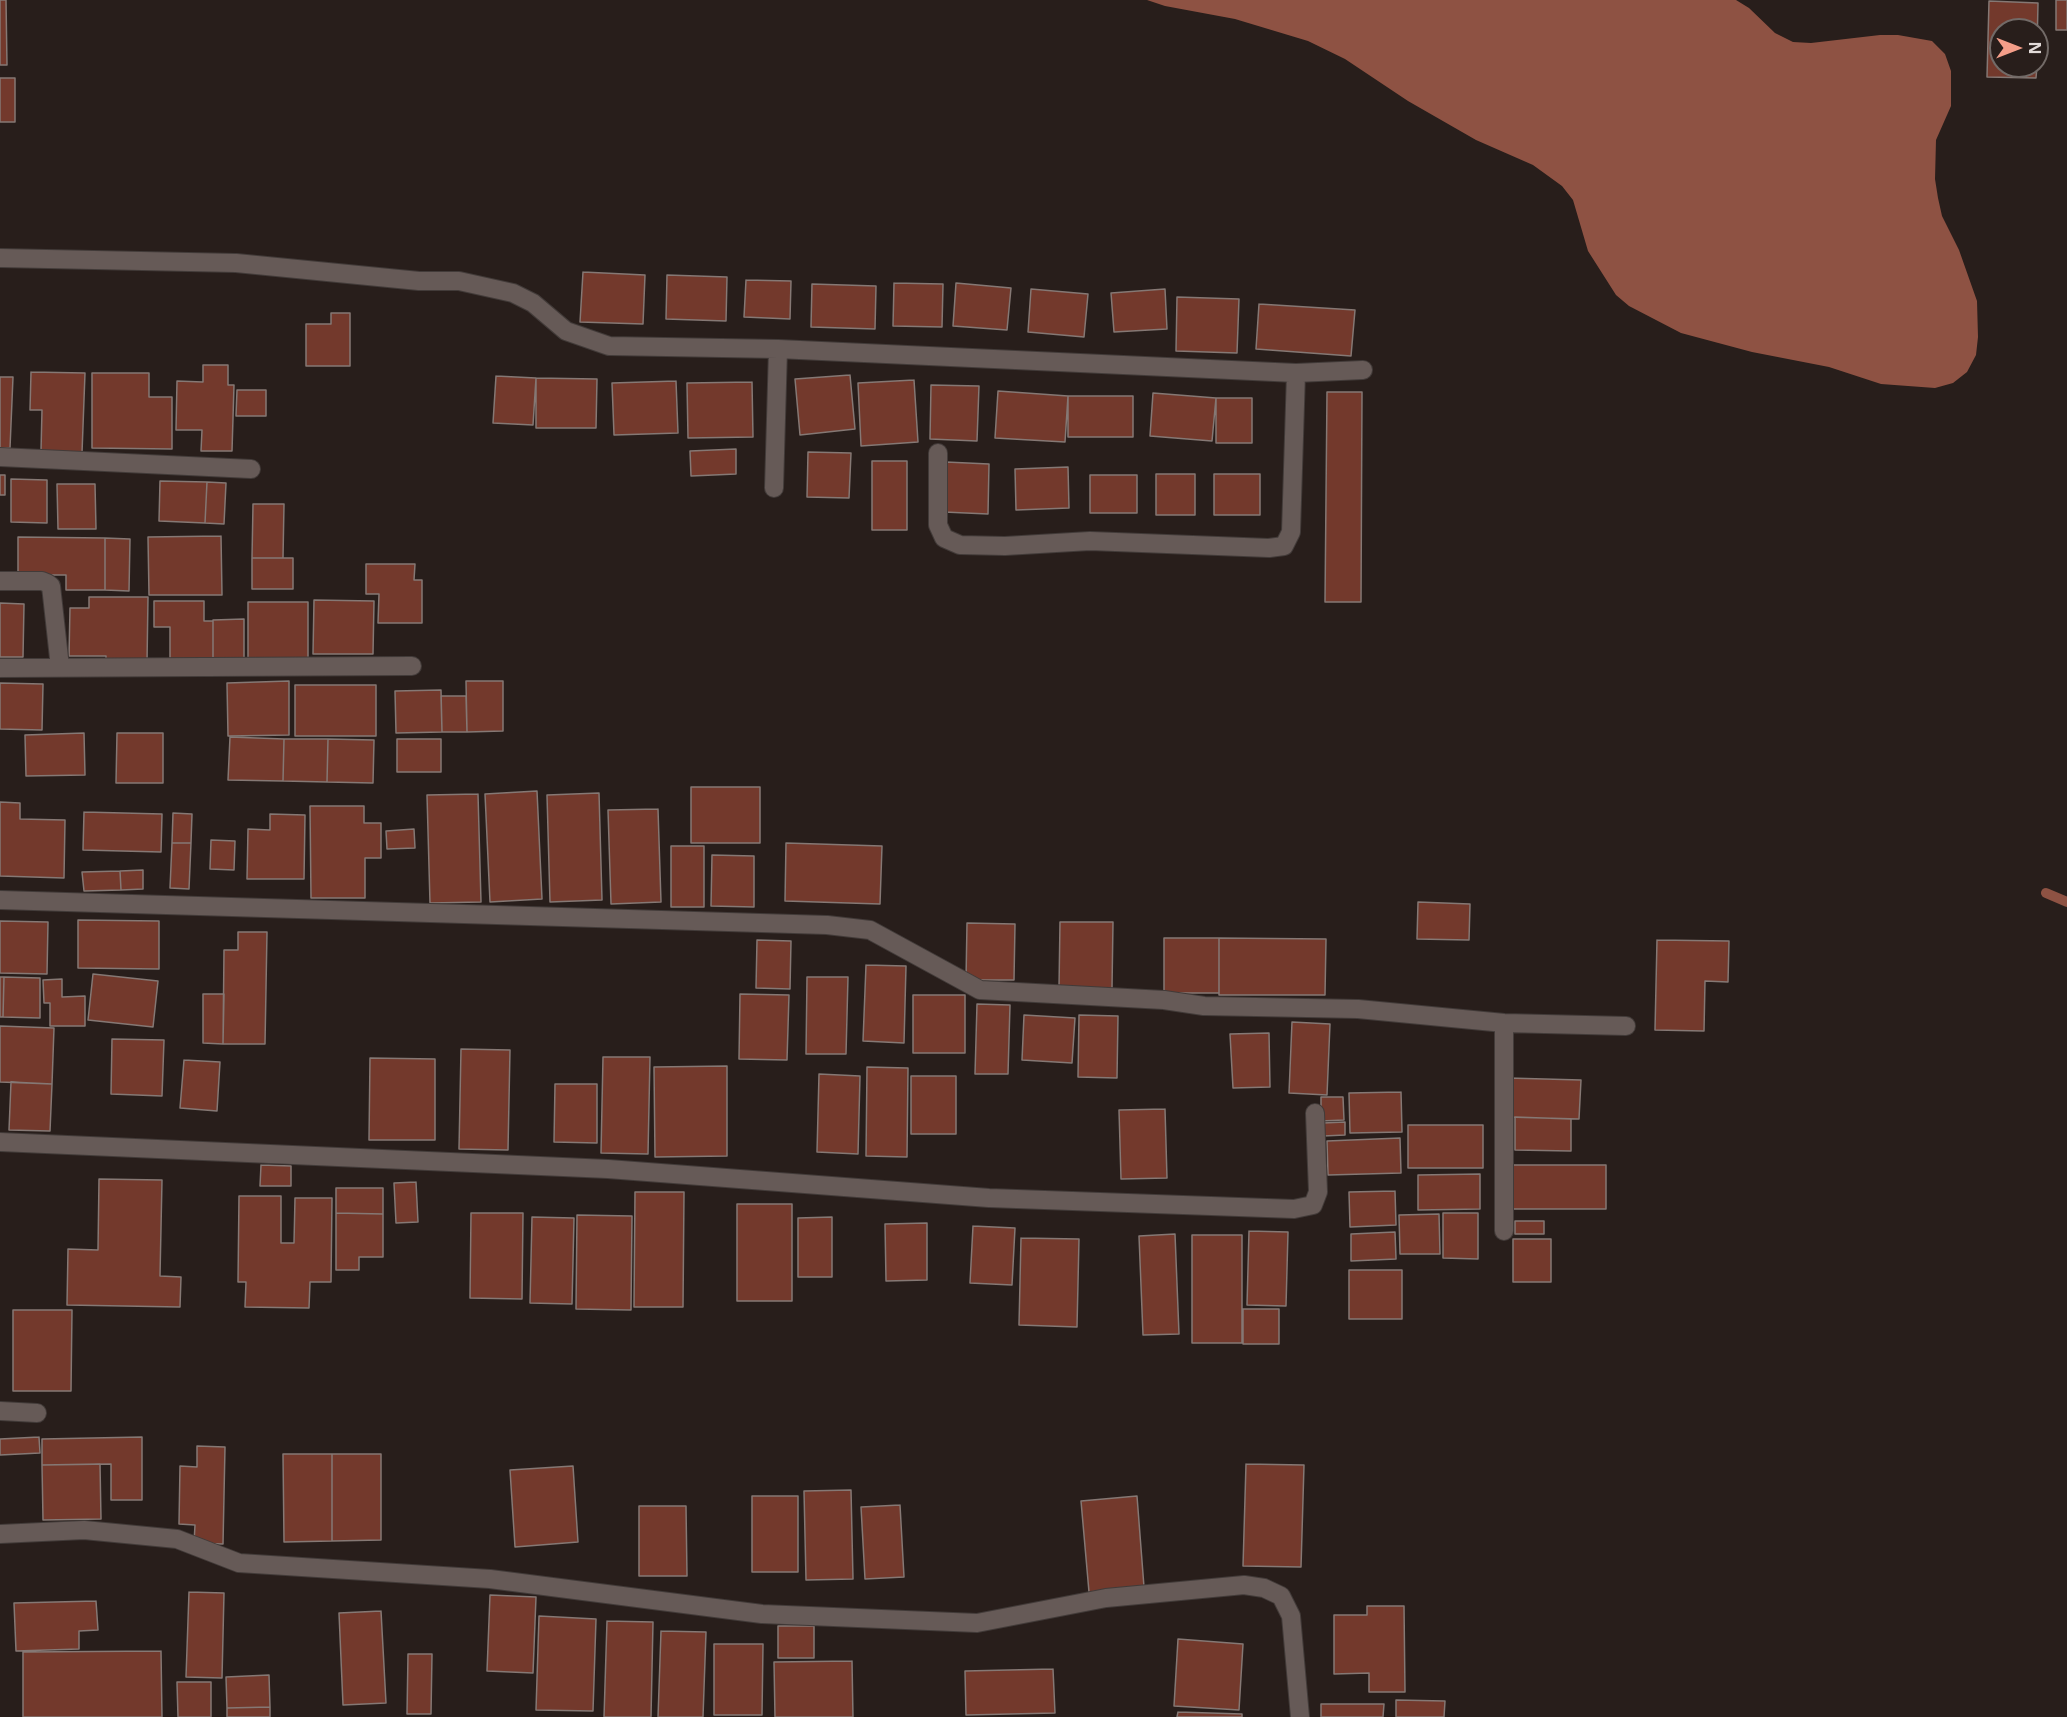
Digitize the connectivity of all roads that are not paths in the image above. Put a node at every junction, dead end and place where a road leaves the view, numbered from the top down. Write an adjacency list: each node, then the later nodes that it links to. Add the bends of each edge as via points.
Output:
1 (0, 258): 2 (street, via 236,263 419,281 459,281 513,293 533,303 566,331 609,346)
2 (778, 349): 4 (street); 8 (street)
3 (1363, 370): 4 (street)
4 (1296, 373): 5 (street, via 1292,532 1284,546 1090,541 960,545 944,538 938,525)
5 (938, 453)
6 (0, 457): 7 (street)
7 (251, 469)
8 (774, 488)
9 (0, 581): 11 (street, via 42,581 51,586)
10 (412, 666): 11 (street)
11 (60, 667): 12 (street)
12 (0, 668)
13 (0, 900): 14 (street, via 827,925 870,930 980,990 1164,1000 1204,1006 1358,1009)
14 (1504, 1023): 15 (street); 18 (street)
15 (1626, 1026)
16 (1315, 1113): 17 (street, via 1318,1192 1313,1205 1294,1209 989,1198 608,1169)
17 (0, 1142)
18 (1504, 1231)
19 (0, 1411): 20 (street)
20 (37, 1413)
21 (0, 1534): 22 (street, via 95,1531 177,1539 239,1563 490,1579 762,1614 977,1623 1106,1598 1244,1585 1281,1596 1292,1616)
22 (1300, 1717)

